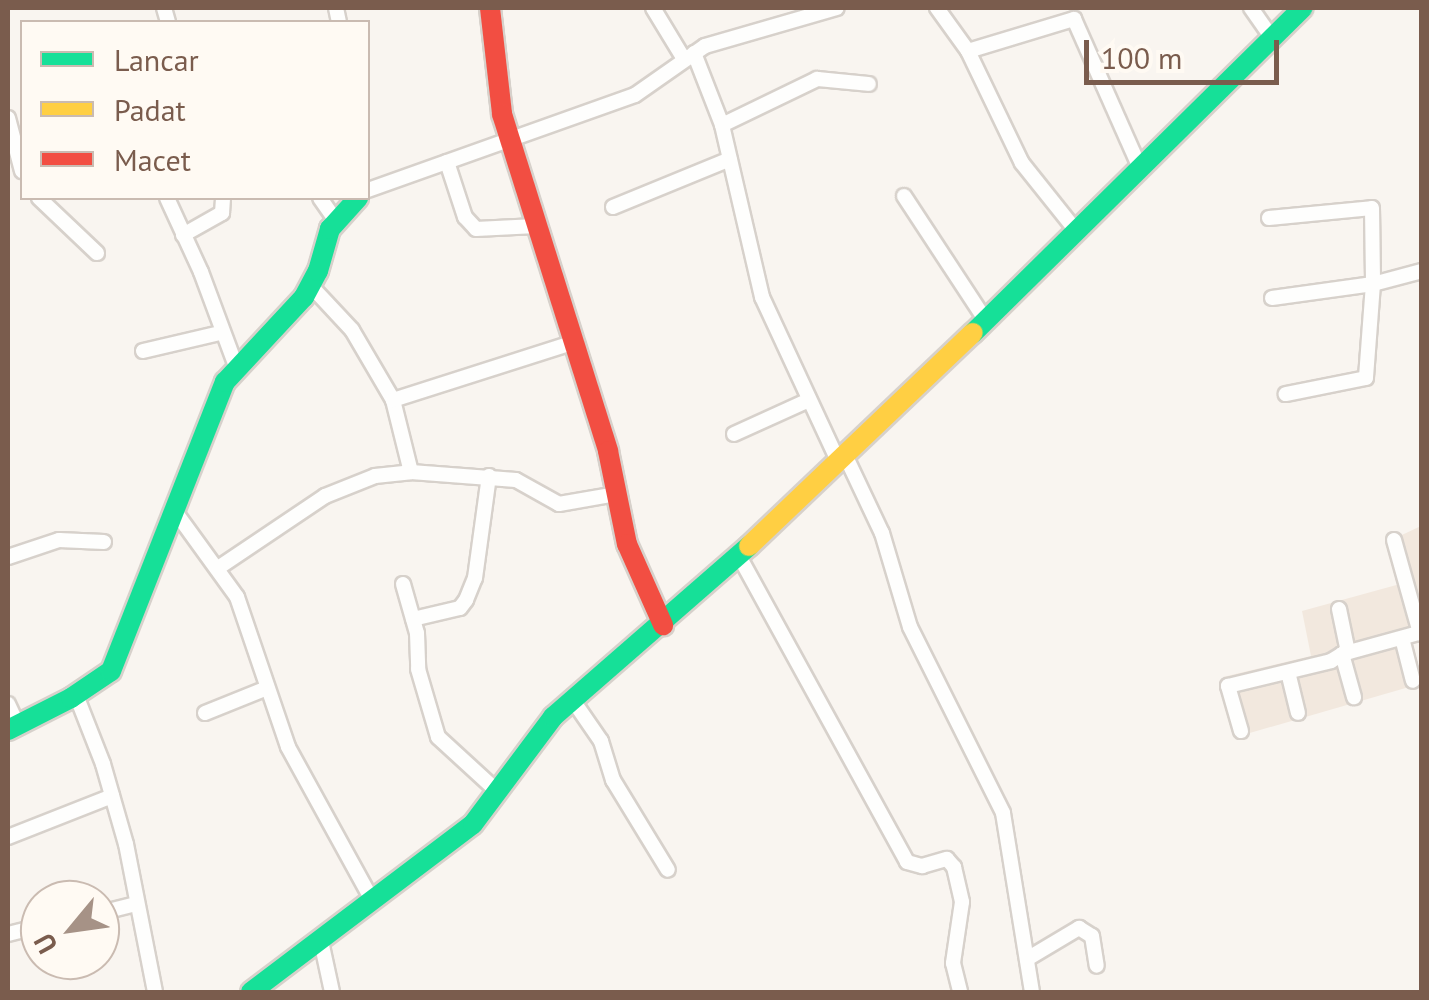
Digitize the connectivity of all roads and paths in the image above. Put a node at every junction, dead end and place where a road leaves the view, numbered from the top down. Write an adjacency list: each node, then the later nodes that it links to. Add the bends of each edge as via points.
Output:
1 (490, 8): 14 (main road)
2 (653, 8): 10 (street)
3 (837, 8): 7 (street)
4 (936, 8): 9 (street)
5 (1251, 8): 8 (street)
6 (1303, 8): 8 (main road)
7 (808, 13): 10 (street)
8 (1272, 38): 18 (main road)
9 (968, 52): 18 (street, via 1074,19); 30 (street, via 1022,163)
10 (689, 56): 13 (street); 14 (street, via 635,95)
11 (869, 84): 13 (street, via 817,79)
12 (8, 118): 15 (street)
13 (722, 125): 16 (street)
14 (510, 139): 17 (street); 29 (main road)
15 (14, 140)
16 (730, 159): 26 (street); 44 (street, via 762,297)
17 (446, 162): 19 (street); 29 (street, via 464,216 476,228)
18 (1140, 168): 30 (main road)
19 (370, 188)
20 (904, 196): 37 (street)
21 (41, 200): 32 (street)
22 (168, 200): 31 (street)
23 (224, 200): 31 (street, via 222,212)
24 (321, 200): 28 (street)
25 (356, 200): 28 (main road)
26 (613, 207)
27 (1269, 218): 34 (street, via 1372,208)
28 (336, 221): 35 (main road)
29 (536, 226): 39 (main road)
30 (1077, 232): 37 (main road)
31 (183, 235): 38 (street)
32 (97, 253)
33 (1422, 272): 34 (street)
34 (1373, 284): 36 (street); 42 (street, via 1366,378)
35 (311, 286): 41 (main road); 43 (street, via 352,330)
36 (1272, 298)
37 (986, 321): 46 (main road)
38 (220, 332): 40 (street); 41 (street)
39 (572, 343): 43 (street); 49 (main road)
40 (142, 351)
41 (236, 366): 50 (main road)
42 (1286, 394)
43 (394, 400): 47 (street)
44 (810, 400): 45 (street); 46 (street)
45 (734, 434)
46 (842, 460): 53 (main road); 82 (street, via 882,533 910,627 1003,813)
47 (412, 472): 48 (street); 55 (street, via 375,476 324,496)
48 (488, 476): 49 (street, via 516,480 559,504); 58 (street, via 475,578 466,600 460,608)
49 (617, 494): 59 (main road, via 627,544)
50 (174, 510): 55 (street); 66 (main road, via 112,670)
51 (1394, 540): 60 (street)
52 (104, 542): 54 (street, via 59,540)
53 (738, 556): 59 (main road); 87 (street, via 906,862 947,859 954,867 962,902 953,963)
54 (8, 557)
55 (218, 568): 65 (street, via 247,618)
56 (404, 584): 58 (street)
57 (1338, 609): 62 (street)
58 (413, 619): 74 (street, via 418,669 438,737)
59 (663, 625): 68 (main road)
60 (1421, 632): 61 (street)
61 (1402, 638): 62 (street); 64 (street)
62 (1345, 653): 63 (street); 67 (street)
63 (1288, 672): 71 (street); 73 (street, via 1228,686)
64 (1412, 681)
65 (268, 688): 70 (street); 78 (street, via 288,747)
66 (76, 696): 72 (main road); 75 (street)
67 (1354, 697)
68 (572, 700): 74 (main road); 77 (street, via 601,741 618,791)
69 (8, 704): 72 (street)
70 (204, 713)
71 (1298, 713)
72 (13, 728)
73 (1241, 731)
74 (498, 792): 78 (main road, via 451,844)
75 (112, 796): 76 (street); 79 (street)
76 (8, 837)
77 (668, 870)
78 (372, 900): 81 (main road)
79 (137, 904): 80 (street); 84 (street)
80 (120, 908)
81 (321, 941): 85 (main road); 86 (street)
82 (1027, 959): 83 (street, via 1079,928 1092,936); 88 (street)
83 (1097, 966)
84 (155, 992)
85 (251, 992)
86 (332, 992)
87 (960, 992)
88 (1032, 992)

